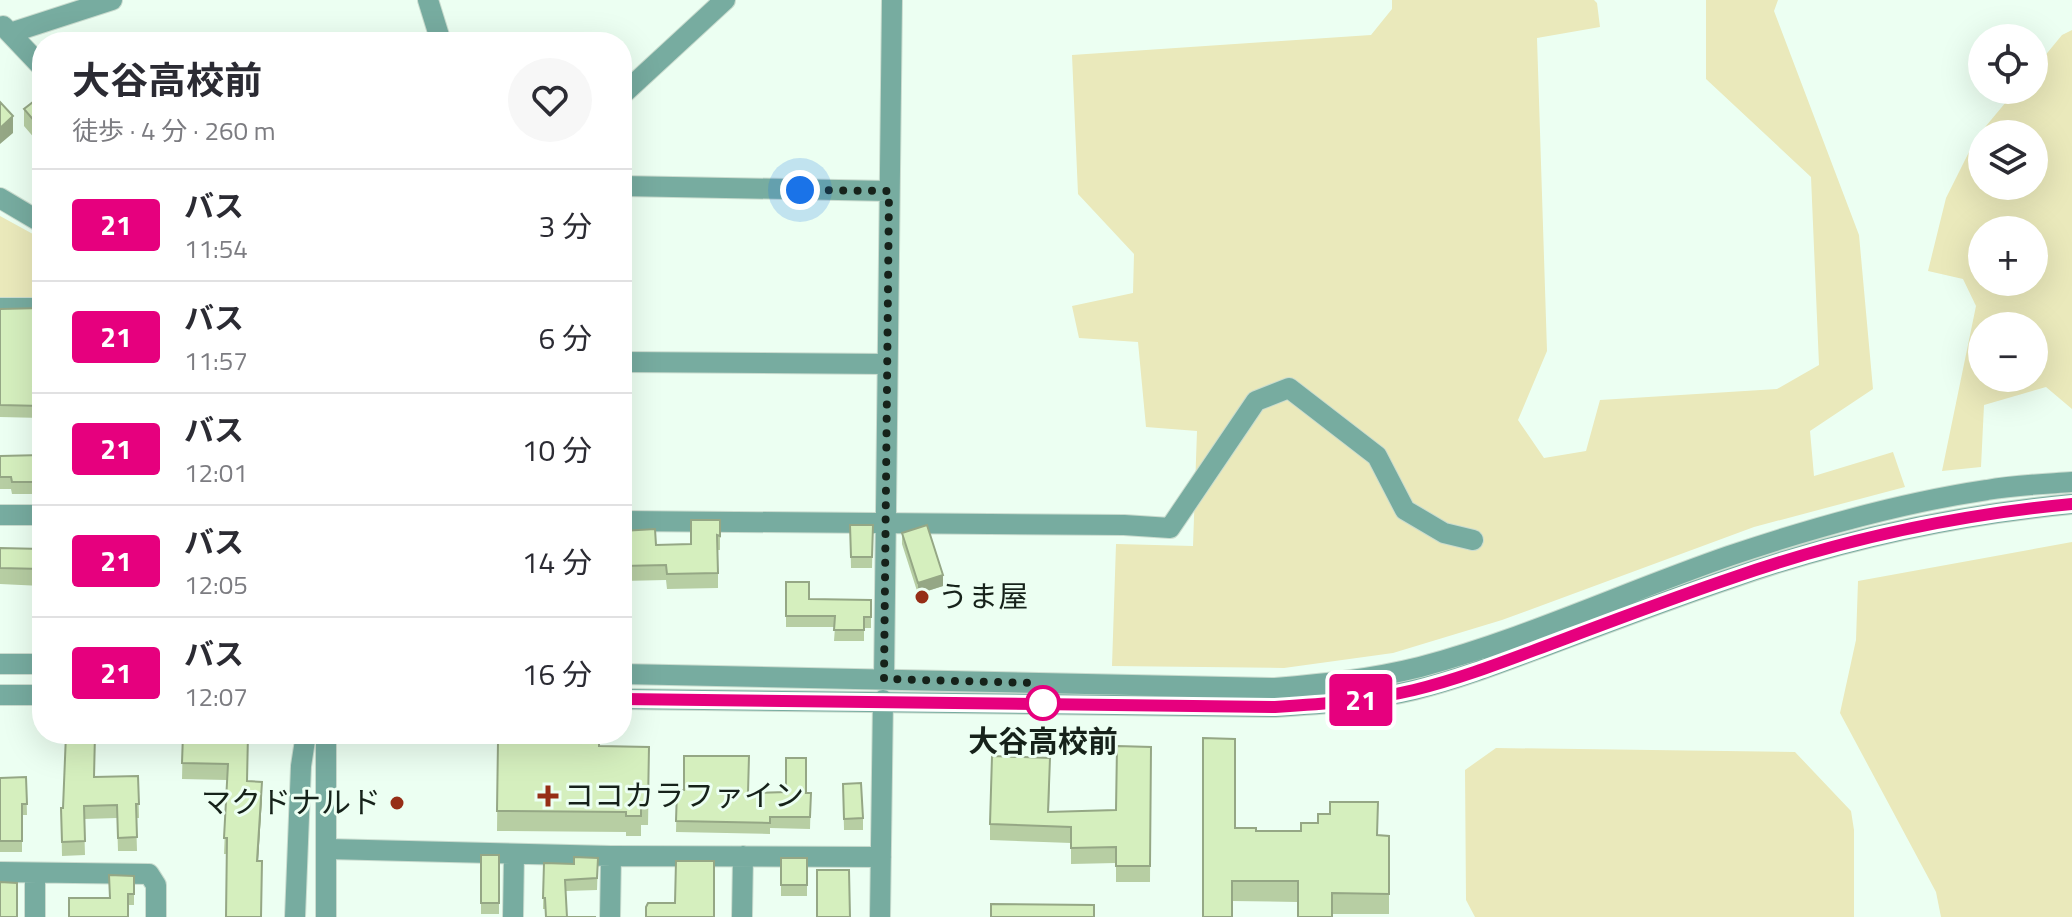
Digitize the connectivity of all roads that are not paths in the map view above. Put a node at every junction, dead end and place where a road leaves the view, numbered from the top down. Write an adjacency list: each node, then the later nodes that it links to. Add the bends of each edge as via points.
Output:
1 (112, 0): 5 (street)
2 (428, 0): 6 (street)
3 (725, 0): 8 (street)
4 (892, 0): 10 (street)
5 (5, 28): 7 (street)
6 (438, 32)
7 (32, 56)
8 (632, 86)
9 (632, 186): 10 (street)
10 (889, 191): 16 (street)
11 (0, 198): 12 (street)
12 (32, 217)
13 (0, 308): 14 (street)
14 (32, 308)
15 (632, 362): 16 (street)
16 (887, 364): 22 (street)
17 (2072, 482): 27 (street, via 1989,489 1811,530 1492,644 1345,682 1275,688)
18 (2072, 504): 31 (street, via 1934,522 1830,547 1486,668 1414,690 1345,703 1275,707)
19 (0, 515): 20 (street)
20 (32, 515)
21 (632, 521): 22 (street)
22 (885, 525): 23 (street, via 1170,528 1256,401 1289,388 1377,456 1405,510 1444,533); 27 (street)
23 (1473, 540)
24 (0, 664): 25 (street)
25 (32, 664)
26 (632, 674): 27 (street)
27 (884, 679)
28 (0, 695): 29 (street)
29 (32, 695)
30 (632, 699): 31 (street)
31 (883, 700): 38 (street)
32 (304, 744): 43 (street)
33 (326, 744): 34 (street)
34 (327, 849): 35 (street); 44 (street)
35 (514, 855): 36 (street); 45 (street)
36 (611, 856): 37 (street); 46 (street)
37 (743, 856): 38 (street); 47 (street)
38 (881, 857): 48 (street)
39 (0, 872): 40 (street)
40 (35, 873): 41 (street); 42 (street, via 149,874 156,885)
41 (35, 917)
42 (156, 917)
43 (295, 917)
44 (326, 917)
45 (513, 917)
46 (610, 917)
47 (742, 917)
48 (880, 917)

